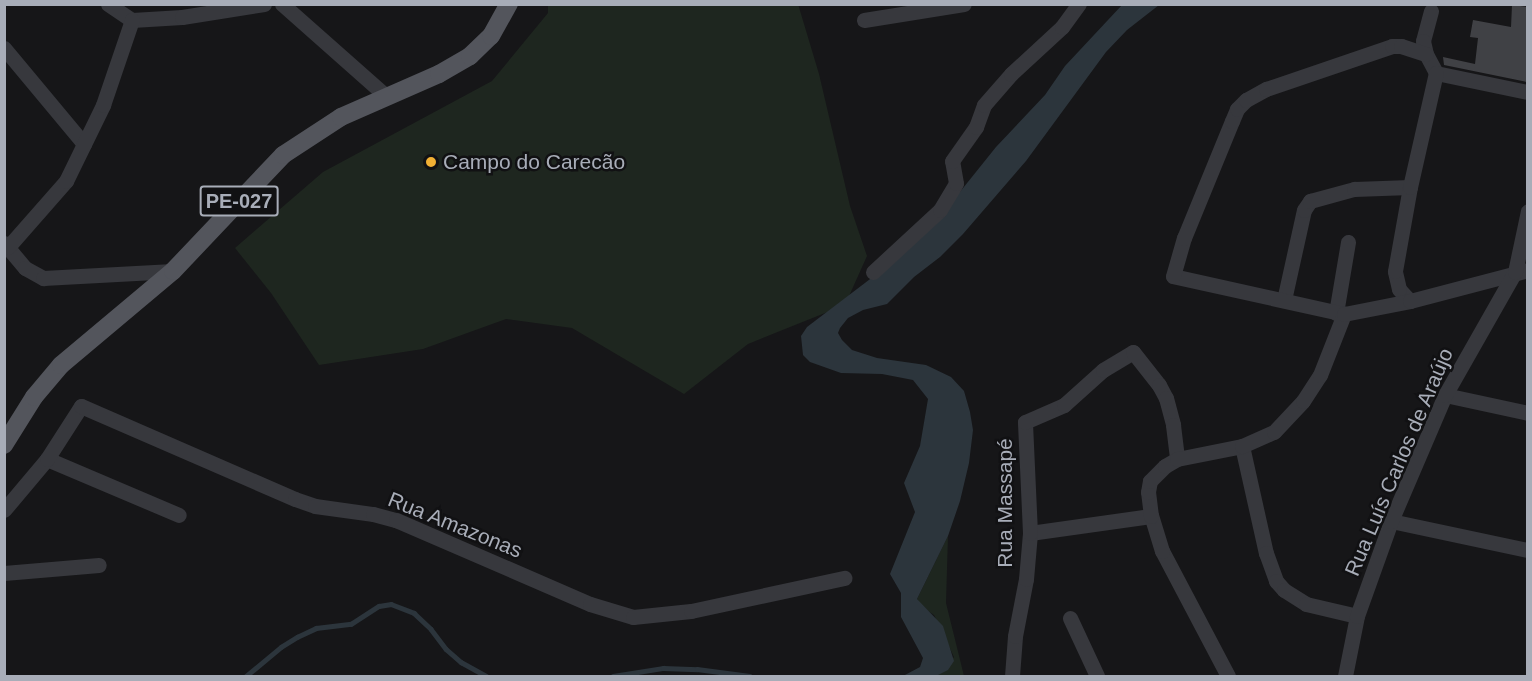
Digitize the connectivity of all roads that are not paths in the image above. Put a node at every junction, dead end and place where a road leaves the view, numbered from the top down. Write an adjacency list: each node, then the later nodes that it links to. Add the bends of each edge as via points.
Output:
1 (108, 4): 8 (street)
2 (264, 4): 8 (street, via 182,17)
3 (282, 4): 14 (street)
4 (509, 4): 14 (main road, PE-027, via 491,36 470,56)
5 (964, 4): 9 (street)
6 (1079, 4): 22 (street, via 1062,27 984,105 976,127 952,161 956,183 939,210)
7 (1431, 10): 11 (street, via 1423,41)
8 (132, 20): 15 (street, via 119,66)
9 (864, 20)
10 (4, 48): 15 (street)
11 (1426, 54): 12 (street); 23 (street, via 1392,46 1266,89 1237,109 1184,238 1173,276)
12 (1436, 73): 13 (street); 16 (street)
13 (1527, 92)
14 (386, 96): 20 (main road, PE-027, via 341,117 283,155)
15 (84, 144): 19 (street, via 55,195)
16 (1410, 187): 23 (street, via 1354,189 1310,201 1304,210); 24 (street, via 1395,271 1399,289)
17 (1527, 211): 21 (street, Rua Luís Carlos de Araújo)
18 (1348, 242): 25 (street)
19 (7, 245): 20 (street, via 25,268 43,278)
20 (173, 271): 28 (main road, PE-027, via 61,365 34,397)
21 (1521, 271): 24 (street); 26 (street, Rua Luís Carlos de Araújo)
22 (873, 272)
23 (1284, 300): 25 (street)
24 (1410, 301): 25 (street)
25 (1340, 314): 29 (street, via 1320,375 1303,401 1274,432)
26 (1445, 395): 27 (street); 35 (street, Rua Luís Carlos de Araújo)
27 (1527, 413)
28 (4, 445)
29 (1242, 446): 31 (street); 41 (street, via 1266,553 1276,580 1306,604)
30 (47, 459): 32 (street, Rua Amazonas); 33 (street); 40 (street, Rua Amazonas, via 81,406 295,499 396,520 590,604 633,617 691,611)
31 (1177, 459): 34 (street, via 1150,481); 36 (street, Rua Massapé, via 1166,399 1133,352 1103,370 1064,405 1025,422)
32 (4, 510)
33 (179, 515)
34 (1151, 516): 36 (street); 45 (street, via 1162,551)
35 (1391, 521): 37 (street); 41 (street, Rua Luís Carlos de Araújo)
36 (1030, 532): 43 (street, Rua Massapé)
37 (1527, 550)
38 (99, 565): 39 (street)
39 (4, 573)
40 (844, 578)
41 (1357, 616): 46 (street, Rua Luís Carlos de Araújo)
42 (1070, 618): 44 (street)
43 (1011, 676)
44 (1097, 676)
45 (1228, 676)
46 (1345, 676)

